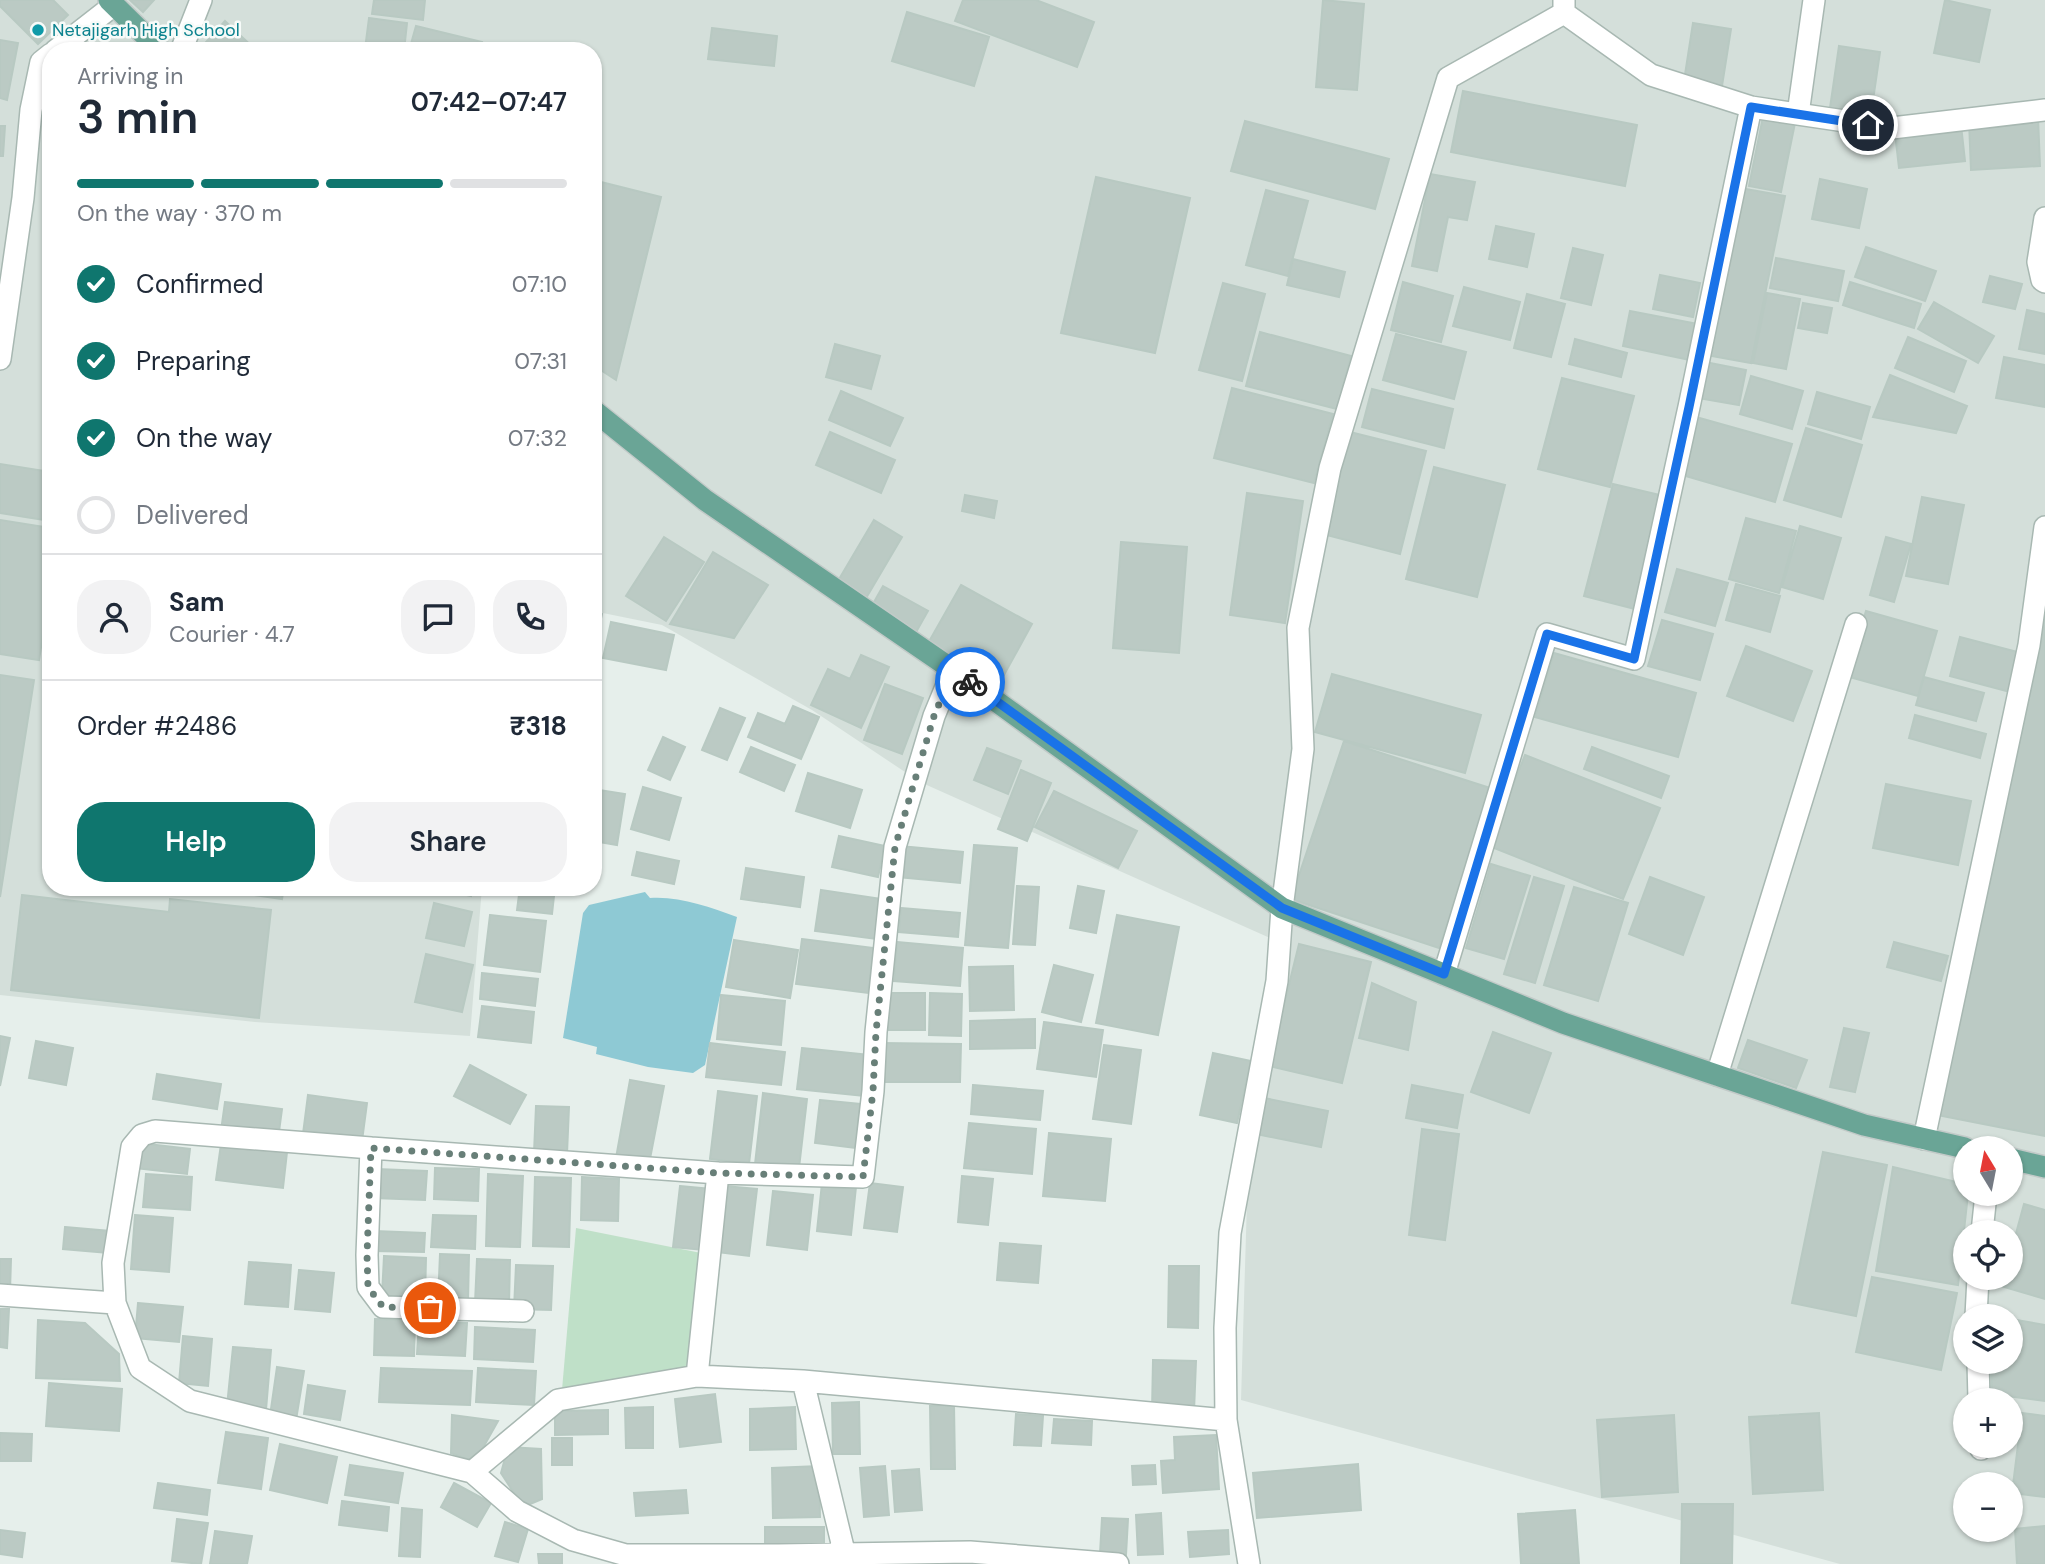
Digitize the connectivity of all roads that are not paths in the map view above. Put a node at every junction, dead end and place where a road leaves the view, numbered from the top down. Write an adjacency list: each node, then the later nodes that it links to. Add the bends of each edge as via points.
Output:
1 (201, 0): 7 (street)
2 (1814, 0): 11 (street)
3 (112, 3): 5 (street); 6 (main road)
4 (1564, 6): 9 (street, via 1651,75); 19 (street, via 1448,78 1327,481 1298,628 1303,749)
5 (66, 42)
6 (151, 42)
7 (185, 42)
8 (42, 61): 14 (street, via 31,110)
9 (1751, 107): 11 (street); 20 (street, via 1634,659 1547,634)
10 (2045, 110): 11 (street, via 1892,128)
11 (1798, 114)
12 (2045, 218): 13 (street, via 2038,262)
13 (2045, 282)
14 (0, 359)
15 (602, 417): 18 (main road, via 705,500)
16 (2045, 527): 22 (street, via 2029,645)
17 (1856, 624): 21 (street)
18 (953, 670): 19 (main road); 27 (street, via 934,716 895,847 863,1177)
19 (1282, 908): 20 (main road); 33 (street, via 1277,981 1230,1233)
20 (1444, 974): 21 (main road, via 1563,1023)
21 (1717, 1075): 22 (main road, via 1864,1125)
22 (1924, 1139): 23 (main road)
23 (1953, 1146)
24 (371, 1148): 27 (street); 29 (street, via 155,1131 142,1135 132,1147 120,1217 113,1263); 30 (street, via 368,1287 383,1307)
25 (2023, 1162): 26 (main road)
26 (2045, 1167)
27 (718, 1173): 31 (street)
28 (0, 1295): 29 (street)
29 (115, 1303): 34 (street, via 140,1368 190,1401)
30 (523, 1311)
31 (697, 1376): 32 (street); 34 (street, via 558,1400)
32 (803, 1381): 33 (street); 35 (street)
33 (1226, 1420): 38 (street)
34 (472, 1472): 36 (street, via 517,1511 573,1541)
35 (846, 1559): 36 (street); 37 (street, via 970,1552)
36 (642, 1560)
37 (1118, 1564)
38 (1249, 1564)

